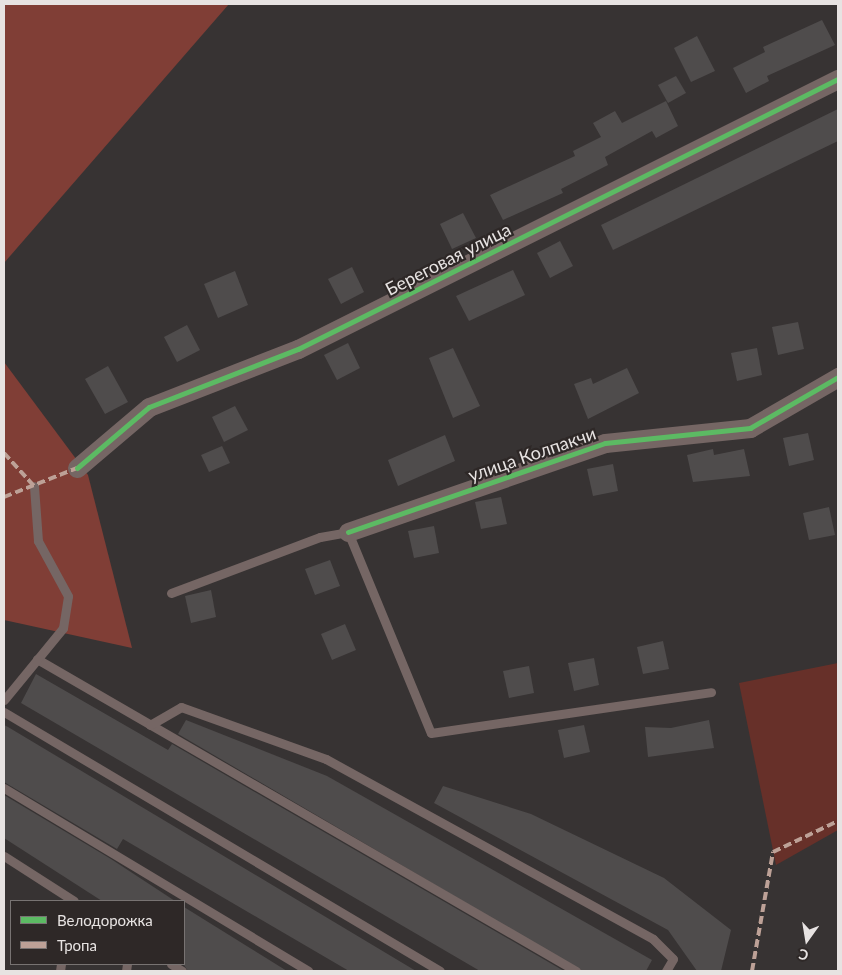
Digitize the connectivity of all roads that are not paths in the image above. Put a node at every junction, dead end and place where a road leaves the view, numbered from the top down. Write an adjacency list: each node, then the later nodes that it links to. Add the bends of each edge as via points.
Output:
1 (838, 79): 3 (street, Береговая улица, via 298,349 149,407)
2 (838, 377): 5 (street, улица Колпакчи, via 750,428 605,443)
3 (77, 468)
4 (34, 486): 7 (lane, via 38,542 68,596 63,628)
5 (348, 532): 6 (lane, via 320,537); 8 (lane, via 431,733)
6 (171, 593)
7 (37, 659): 9 (lane); 11 (lane)
8 (711, 692)
9 (4, 700)
10 (4, 712): 16 (lane)
11 (150, 724): 17 (lane); 18 (lane, via 181,707 326,759 653,939 673,959)
12 (4, 788): 15 (lane)
13 (4, 856): 14 (lane)
14 (64, 898)
15 (308, 971)
16 (440, 971)
17 (576, 971)
18 (666, 971)

